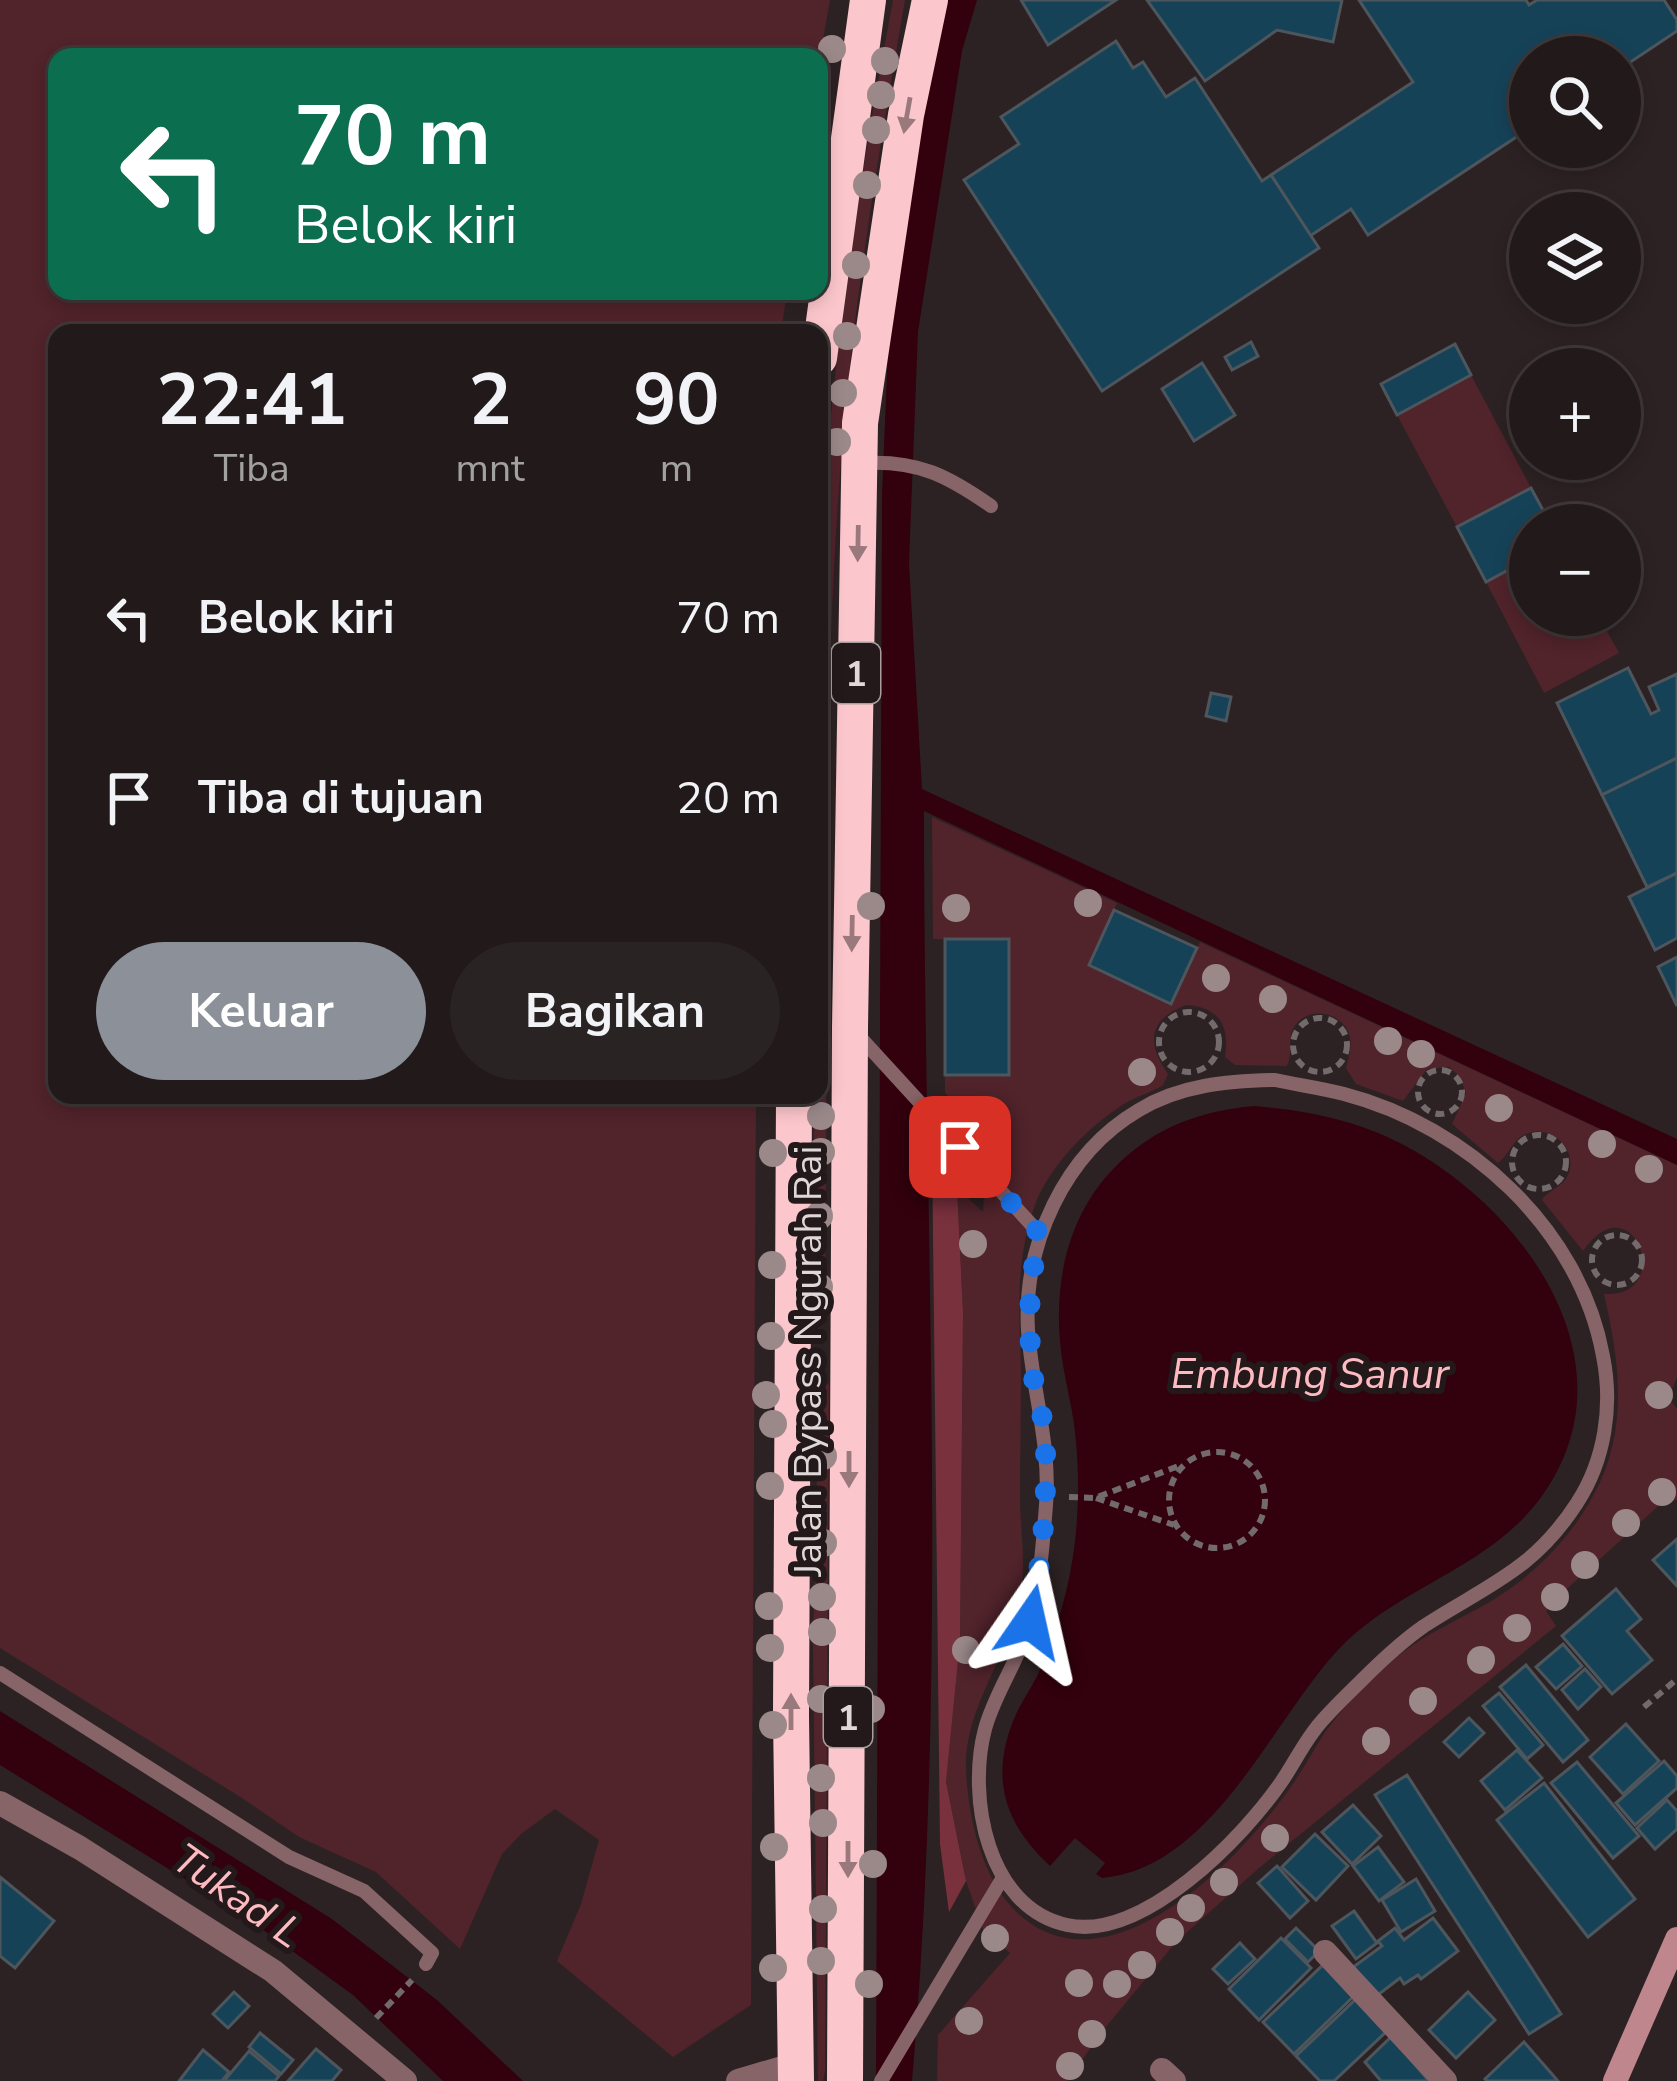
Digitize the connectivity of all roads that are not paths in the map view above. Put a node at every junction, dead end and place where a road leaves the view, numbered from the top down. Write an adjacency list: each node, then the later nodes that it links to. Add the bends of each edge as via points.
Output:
1 (868, 0): 3 (highway)
2 (930, 0): 4 (highway, Jalan Bypass Ngurah Rai / 1, one-way to 4, via 860,423)
3 (828, 292)
4 (869, 462): 5 (lane, via 948,476); 6 (highway, Jalan Bypass Ngurah Rai / 1, one-way to 6)
5 (991, 506)
6 (850, 1028): 8 (lane); 9 (highway, Jalan Bypass Ngurah Rai / 1)
7 (794, 1104): 10 (highway, Jalan Bypass Ngurah Rai / 1)
8 (1040, 1234): 13 (lane, via 1028,1327 1045,1429 1041,1565 1030,1622 986,1725 977,1778); 13 (lane, via 1092,1148 1138,1110 1177,1093 1275,1081 1387,1108 1452,1144 1547,1227 1600,1337 1606,1431 1578,1502 1544,1547 1388,1655 1316,1726 1280,1785 1191,1880 1139,1911 1084,1927 1042,1918)
9 (849, 1352): 10 (highway); 20 (highway, Jalan Bypass Ngurah Rai / 1, one-way to 20)
10 (791, 1355): 17 (highway, Jalan Bypass Ngurah Rai / 1, one-way to 10)
11 (0, 1673): 16 (lane, via 289,1857 364,1891 432,1953)
12 (0, 1803): 18 (street, via 273,1971)
13 (1002, 1879): 21 (lane)
14 (1677, 1939): 23 (street)
15 (1325, 1952): 22 (street)
16 (426, 1964)
17 (796, 2072): 19 (street)
18 (397, 2078)
19 (738, 2081)
20 (845, 2081)
21 (881, 2081)
22 (1444, 2081)
23 (1615, 2081)

